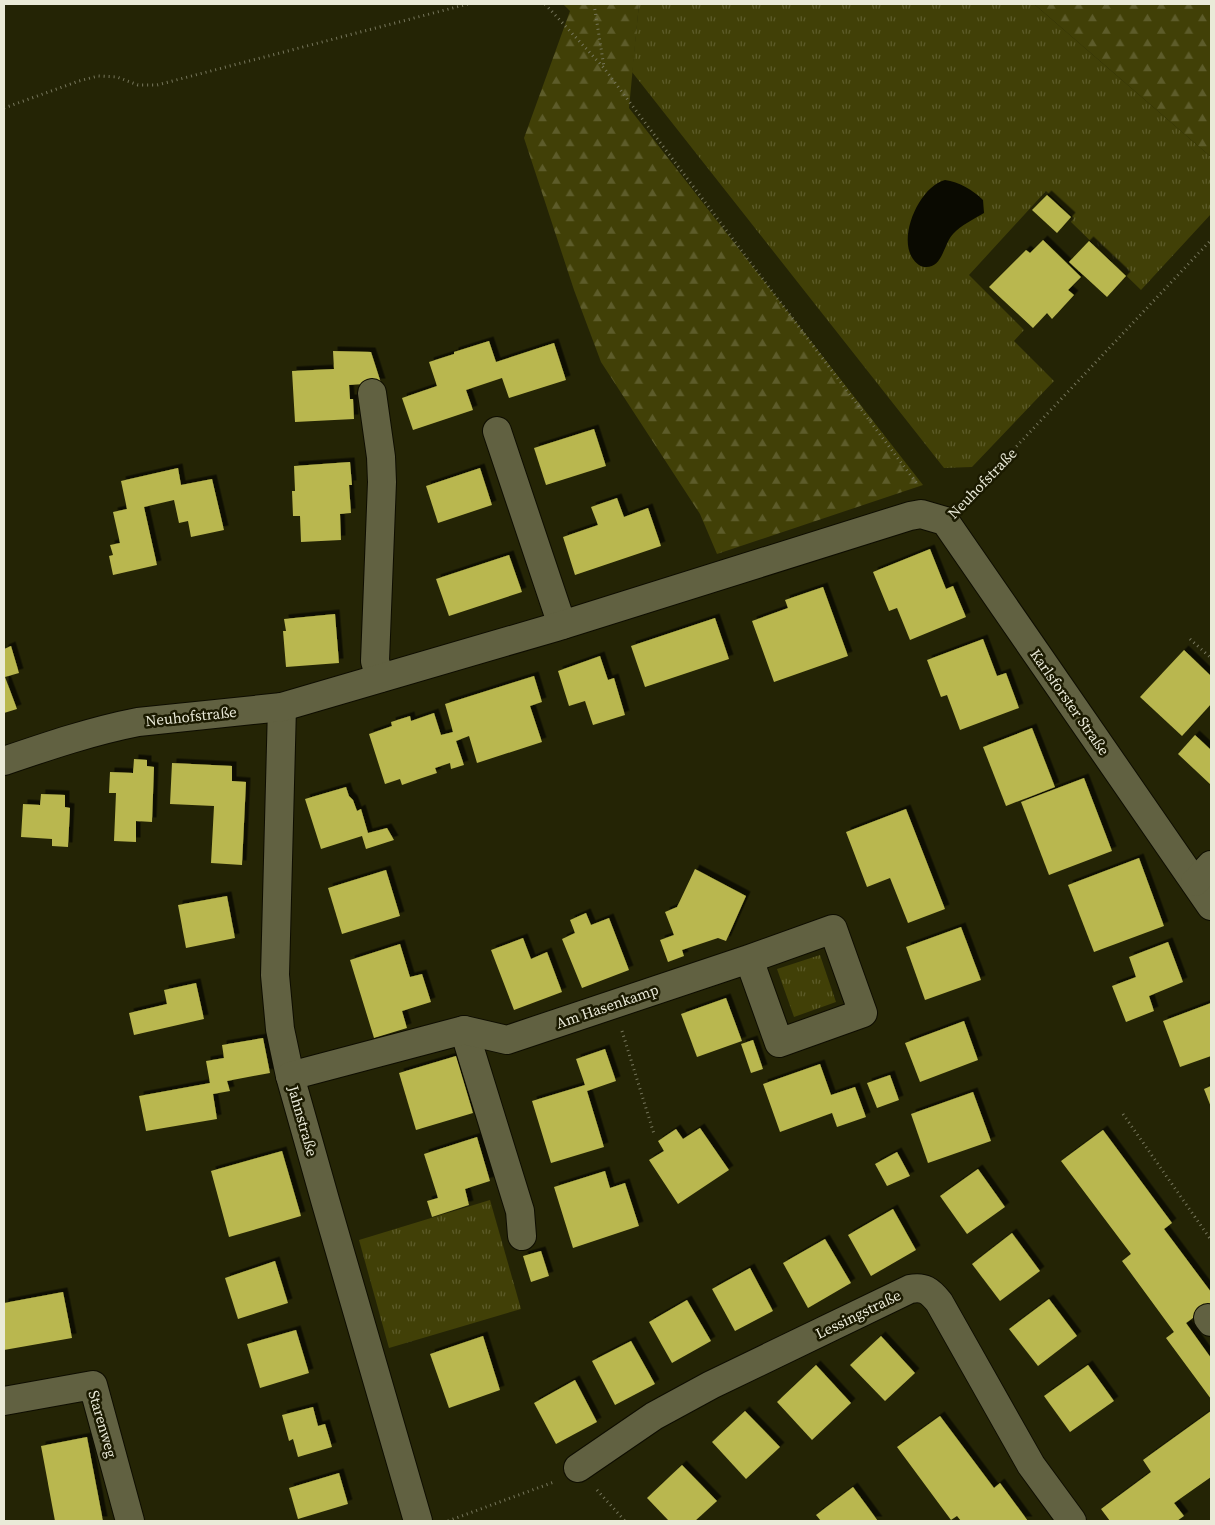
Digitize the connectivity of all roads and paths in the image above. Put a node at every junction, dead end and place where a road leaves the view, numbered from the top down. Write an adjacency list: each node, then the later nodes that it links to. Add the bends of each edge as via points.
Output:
1 (468, 4): 5 (path, via 157,85 138,85 98,76)
2 (545, 4): 4 (path)
3 (594, 4): 4 (path)
4 (604, 68): 9 (path)
5 (4, 108)
6 (1211, 240): 9 (path, Neuhofstraße)
7 (372, 393): 13 (street, via 382,457 375,661)
8 (497, 431): 10 (street)
9 (945, 521): 10 (street, Neuhofstraße, via 921,514 910,516); 16 (street, Karlsforster Straße)
10 (562, 625): 13 (street, Neuhofstraße)
11 (1190, 639): 12 (path)
12 (1211, 658)
13 (380, 678): 14 (street, Neuhofstraße)
14 (282, 706): 15 (street, Neuhofstraße, via 130,723); 21 (street, Jahnstraße, via 275,975 280,1029)
15 (4, 761)
16 (1203, 874): 17 (street, Karlsforster Straße)
17 (1211, 906)
18 (749, 959): 18 (street, Am Hasenkamp, via 779,1043 863,1013 833,929); 19 (street, Am Hasenkamp)
19 (613, 1004): 20 (street, Am Hasenkamp, via 508,1040); 23 (path)
20 (464, 1030): 21 (street, Am Hasenkamp); 24 (street, via 520,1211)
21 (290, 1076): 29 (street, Jahnstraße)
22 (1123, 1114): 25 (path)
23 (654, 1134)
24 (522, 1236)
25 (1211, 1240)
26 (4, 1402): 28 (street, Starenweg, via 93,1385)
27 (578, 1468): 30 (path, via 553,1483); 31 (path); 32 (street, Lessingstraße, via 654,1416 711,1385 918,1287 926,1289 939,1302 1031,1465)
28 (130, 1521)
29 (418, 1521)
30 (448, 1521)
31 (625, 1521)
32 (1072, 1521)

